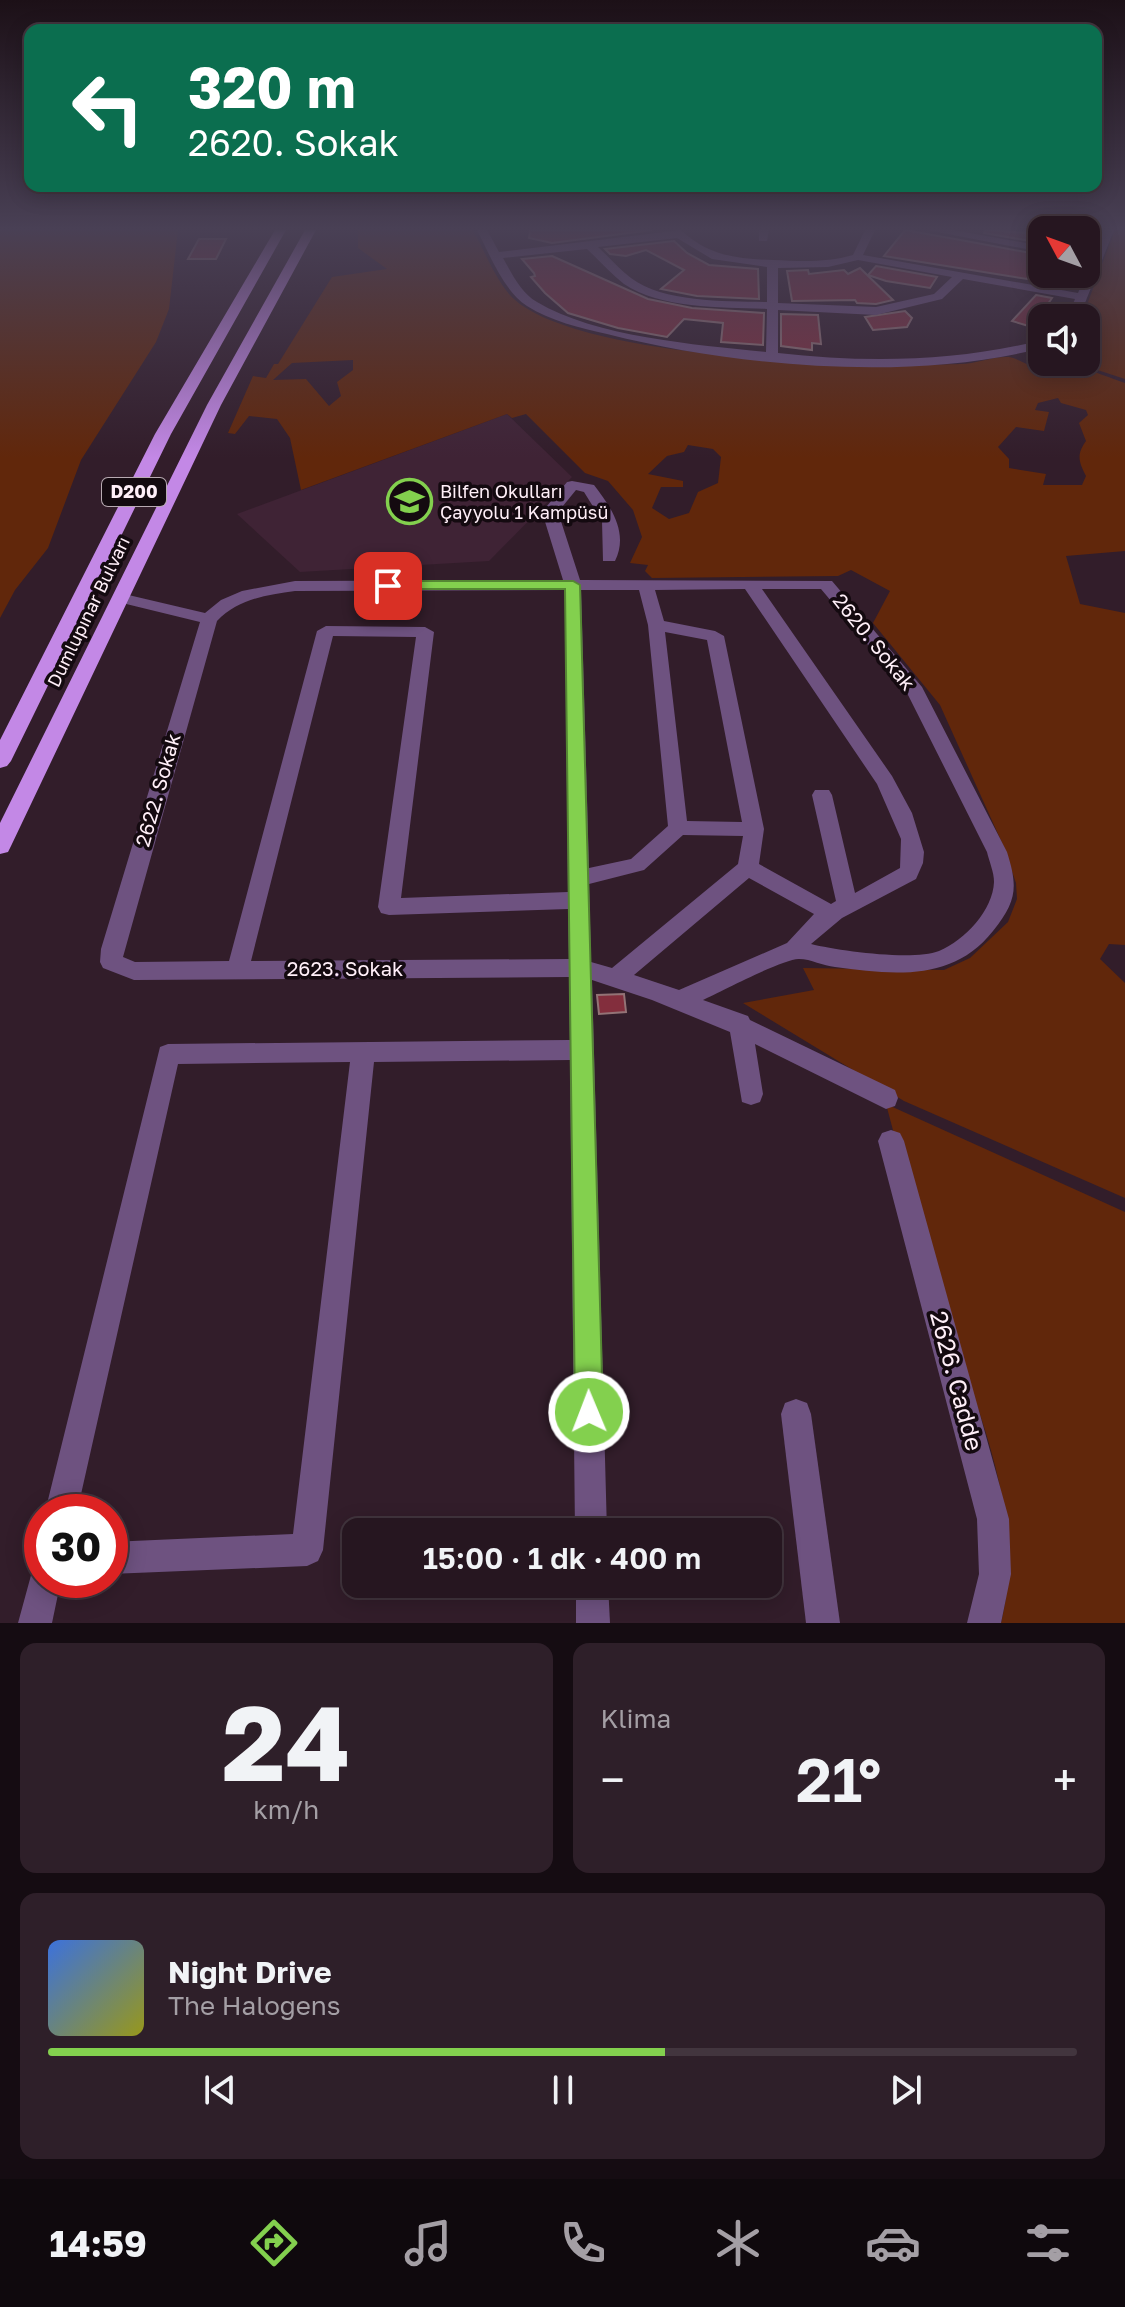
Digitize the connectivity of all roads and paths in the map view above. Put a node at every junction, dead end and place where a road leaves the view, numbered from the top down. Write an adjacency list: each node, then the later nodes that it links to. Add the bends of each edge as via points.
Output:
1 (237, 306): 16 (highway, Dumlupınar Bulvarı / D200, via 163,434)
2 (270, 306): 13 (highway, Dumlupınar Bulvarı / D200, via 214,405)
3 (537, 306): 8 (street, via 615,335)
4 (754, 306): 6 (street)
5 (904, 306): 6 (street, via 855,311)
6 (772, 307): 8 (street)
7 (1028, 348): 8 (street, via 942,361)
8 (772, 355)
9 (609, 558): 11 (street, via 609,518 589,488 572,485 550,512)
10 (750, 584): 12 (street, 2620. Sokak); 23 (street, via 885,781 910,836 914,860 909,873); 24 (street, 2620. Sokak, via 826,584 917,694 992,840 1005,880 996,914 976,937 944,959 876,962)
11 (573, 585): 12 (street, 2620. Sokak); 14 (street, 2620. Sokak, via 295,586 232,601); 22 (street)
12 (646, 585): 15 (street)
13 (120, 598): 14 (street); 20 (highway, Dumlupınar Bulvarı / D200)
14 (209, 619): 25 (street, 2622. Sokak)
15 (656, 625): 18 (street); 19 (street, via 715,636)
16 (0, 761)
17 (822, 795): 23 (street)
18 (678, 828): 19 (street); 22 (street, via 637,865)
19 (754, 829): 21 (street)
20 (0, 846)
21 (748, 867): 23 (street); 28 (street)
22 (579, 889): 26 (street); 27 (street, via 389,907 425,632 326,631)
23 (838, 908): 24 (street)
24 (795, 949): 29 (street)
25 (111, 962): 27 (street, 2623. Sokak, via 134,971)
26 (581, 968): 27 (street, 2623. Sokak); 28 (street); 31 (street)
27 (238, 969)
28 (616, 977): 29 (street)
29 (682, 999): 30 (street)
30 (740, 1023): 33 (street); 34 (street)
31 (582, 1050): 32 (street); 38 (street)
32 (363, 1055): 37 (street, via 168,1054); 39 (street, via 307,1550)
33 (751, 1094)
34 (886, 1098)
35 (891, 1141): 45 (street, 2626. Cadde, via 993,1519 995,1574)
36 (796, 1414): 44 (street)
37 (65, 1494)
38 (591, 1518)
39 (128, 1557)
40 (41, 1598): 42 (street)
41 (592, 1598): 43 (street)
42 (35, 1623)
43 (593, 1623)
44 (823, 1623)
45 (984, 1623)

